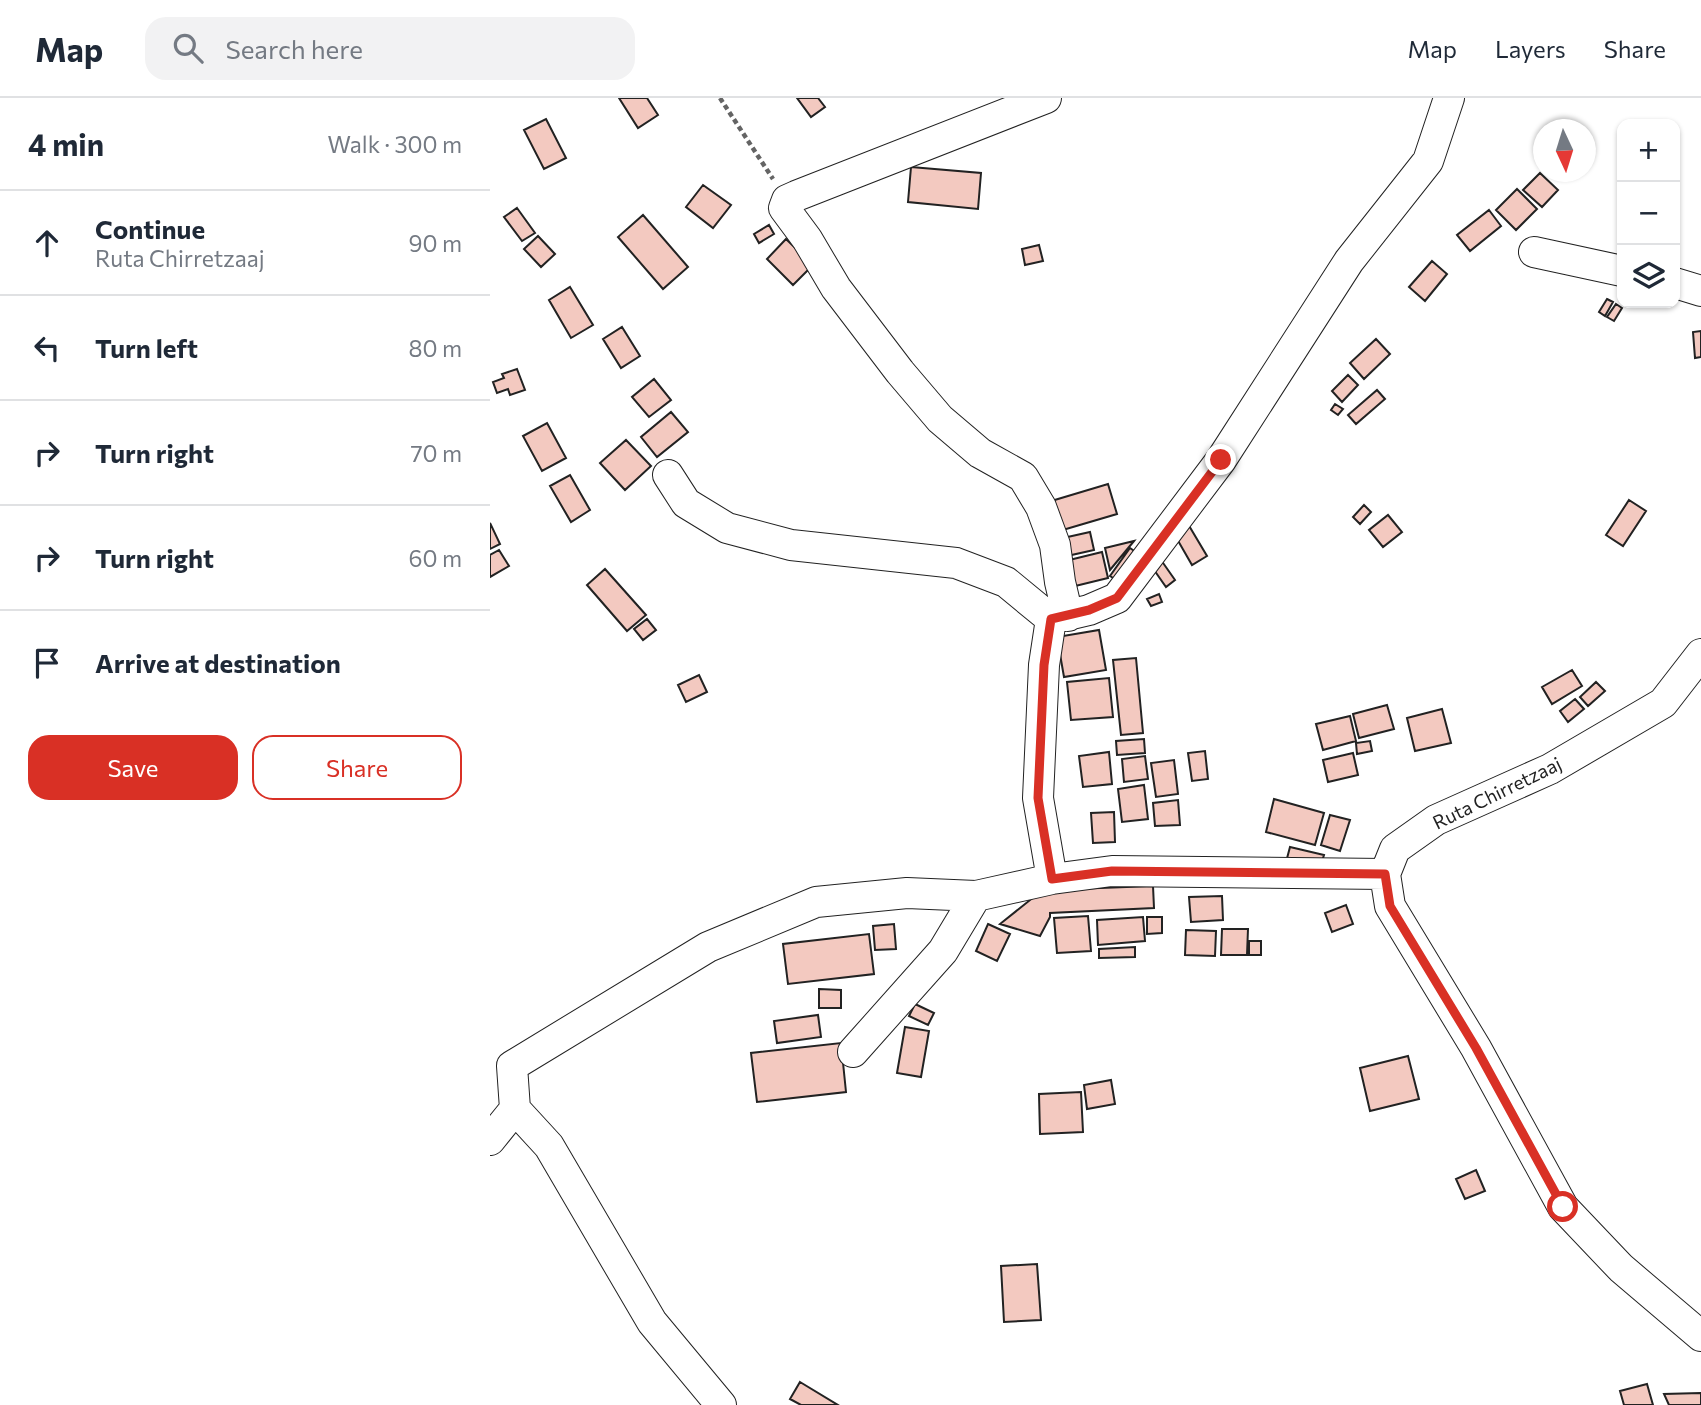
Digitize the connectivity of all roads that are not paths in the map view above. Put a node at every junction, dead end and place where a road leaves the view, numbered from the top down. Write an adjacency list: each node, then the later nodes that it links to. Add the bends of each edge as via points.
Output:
1 (1046, 98): 8 (street, via 787,200 784,208 836,288 940,419 980,453 1023,477 1041,507 1055,545)
2 (1449, 98): 8 (street, via 1428,161 1349,261 1221,460 1117,598)
3 (1534, 252): 4 (street)
4 (1617, 270)
5 (1680, 285): 6 (street)
6 (1701, 291)
7 (668, 475): 8 (street, via 686,503 727,528 791,545 956,563 1006,582)
8 (1059, 618): 11 (street, via 1044,665 1038,798)
9 (1701, 654): 10 (street, Ruta Chirretzaaj, via 1663,703 1550,769 1436,820 1395,849)
10 (1385, 874): 11 (street, via 1112,871); 17 (street, via 1390,906 1476,1048 1563,1207 1621,1268)
11 (1052, 879): 12 (street)
12 (976, 896): 13 (street, via 943,951); 14 (street, via 907,893 816,902 708,947)
13 (853, 1052)
14 (501, 1063): 15 (street)
15 (516, 1109): 16 (street); 18 (street, via 549,1146 652,1322)
16 (490, 1140)
17 (1701, 1336)
18 (721, 1405)

